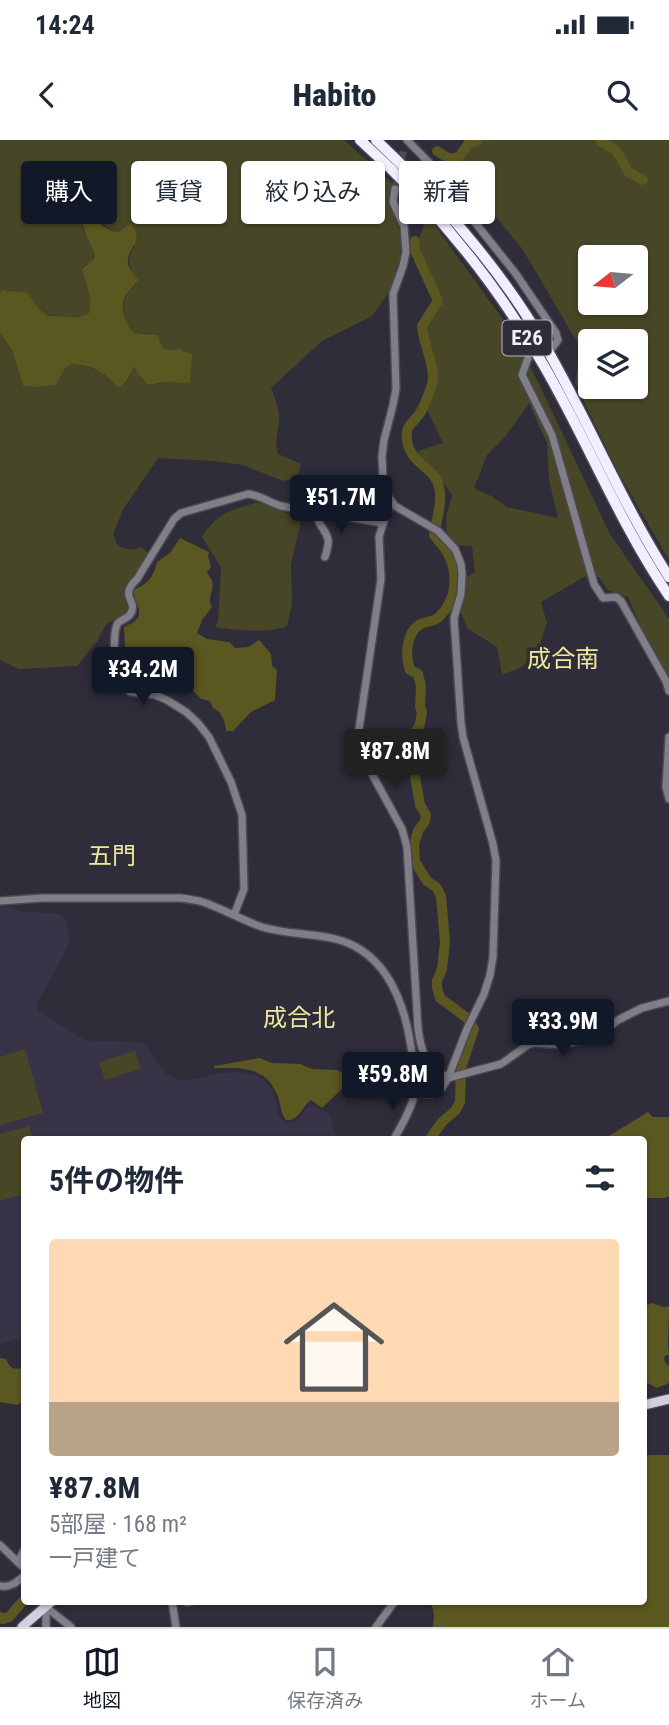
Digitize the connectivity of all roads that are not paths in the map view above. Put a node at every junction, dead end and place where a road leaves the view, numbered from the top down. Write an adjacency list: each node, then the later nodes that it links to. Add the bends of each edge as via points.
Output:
1 (360, 140): 11 (highway, E26, via 419,196 498,294 546,369 627,529)
2 (376, 140): 11 (highway, E26, via 452,217 523,310 645,538)
3 (406, 143): 5 (street, via 446,180 516,274 556,333)
4 (394, 190): 7 (street, via 406,252 393,294 396,389 382,456)
5 (553, 347)
6 (528, 358): 14 (street, via 522,376 552,435 594,584 603,598 621,601)
7 (390, 501): 9 (street); 20 (street, via 438,531 455,549 461,564 461,594 454,618 461,723 496,861 490,975)
8 (317, 511): 9 (street); 10 (street, via 317,522 329,542); 18 (street, via 281,506 248,494 181,513 130,586 132,613 115,630 116,669 130,692 167,699 186,712 209,737 231,782 242,815 244,889)
9 (383, 523): 20 (street, via 381,579 357,743 405,838 419,1041 427,1060)
10 (325, 557)
11 (654, 564): 12 (highway, E26); 13 (highway, E26)
12 (669, 577)
13 (669, 596)
14 (669, 691)
15 (669, 737): 16 (street)
16 (669, 799)
17 (0, 901): 18 (street, via 166,897 203,902)
18 (234, 915): 21 (street, via 264,927 349,943 372,958 402,1006)
19 (669, 1001): 20 (street, via 642,1008 590,1038 561,1045 535,1043 501,1064)
20 (448, 1078): 21 (street, via 431,1094)
21 (415, 1093): 22 (street)
22 (396, 1136)
23 (669, 1399): 24 (main road)
24 (647, 1404)
25 (0, 1545): 26 (street)
26 (21, 1565)
27 (21, 1578): 28 (street)
28 (0, 1586)
29 (48, 1605): 32 (main road); 33 (street); 34 (street)
30 (173, 1605): 35 (street)
31 (392, 1605): 36 (street)
32 (22, 1627)
33 (46, 1627)
34 (71, 1627)
35 (176, 1627)
36 (376, 1627)

